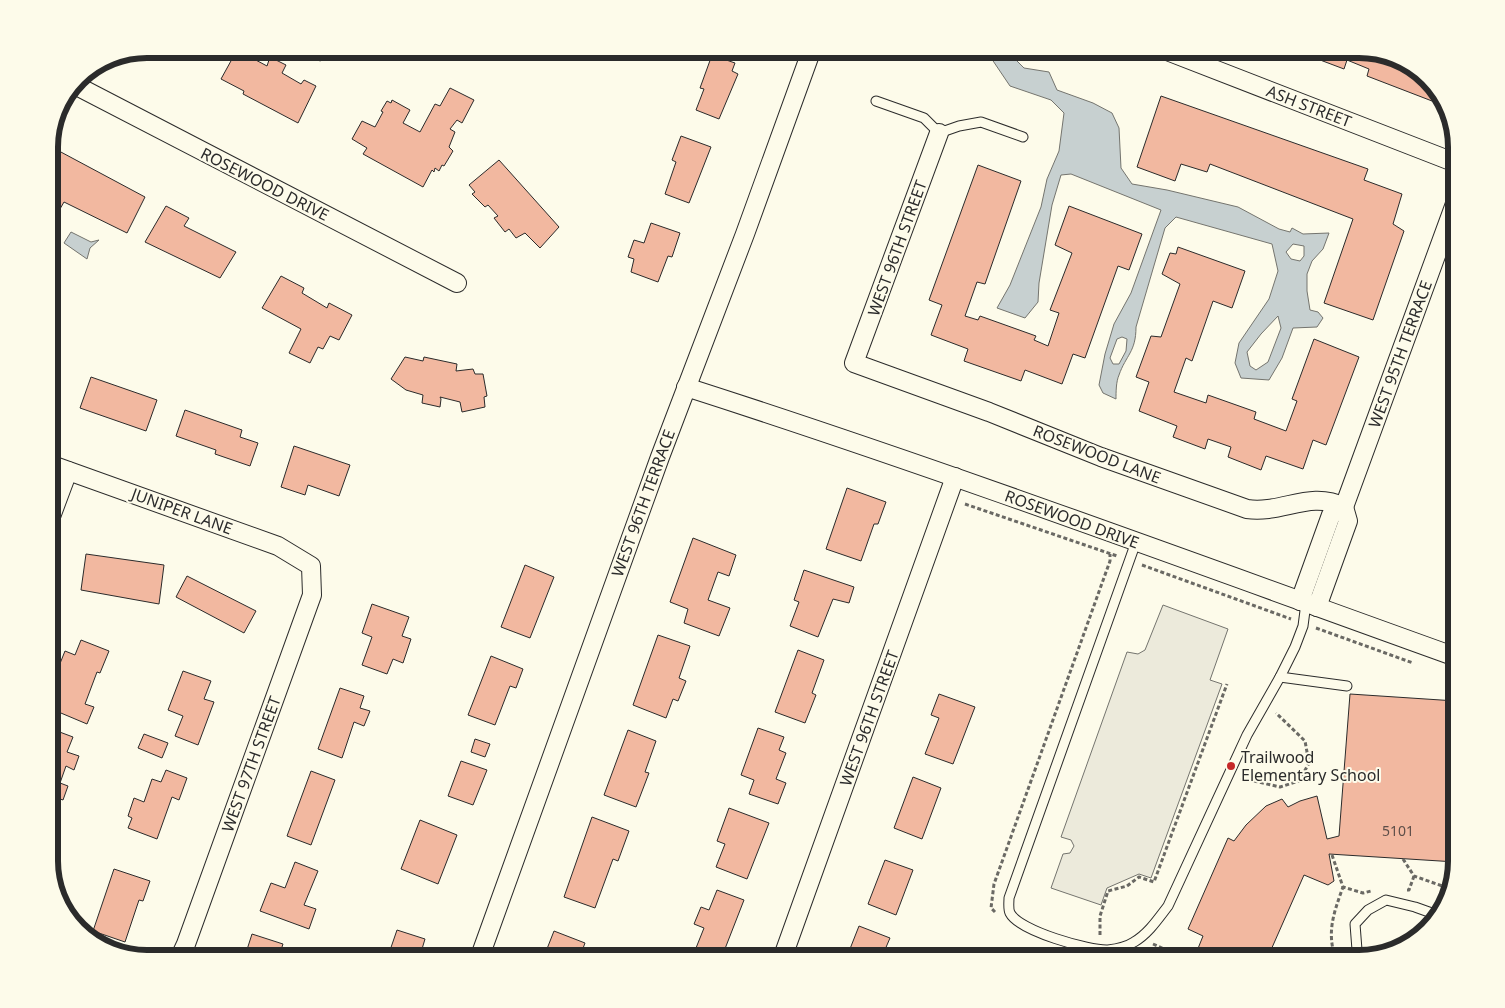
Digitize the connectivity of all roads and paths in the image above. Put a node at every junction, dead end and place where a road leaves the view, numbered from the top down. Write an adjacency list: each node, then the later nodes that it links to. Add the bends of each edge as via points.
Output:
1 (809, 58): 11 (street, WEST 96TH TERRACE)
2 (1185, 58): 7 (street, ASH STREET)
3 (80, 88): 9 (street, ROSEWOOD DRIVE)
4 (876, 101): 5 (lane, via 924,118)
5 (939, 133): 6 (lane, via 981,122); 10 (street, WEST 96TH STREET)
6 (1023, 137)
7 (1448, 160)
8 (1448, 224): 17 (street, WEST 95TH TERRACE)
9 (457, 283)
10 (854, 363): 17 (street, ROSEWOOD LANE, via 1247,509 1264,510 1318,500 1332,500)
11 (686, 388): 14 (street, ROSEWOOD DRIVE); 45 (street, WEST 96TH TERRACE)
12 (58, 467): 13 (street, JUNIPER LANE)
13 (68, 471): 15 (street); 21 (street, JUNIPER LANE, via 278,546)
14 (955, 477): 16 (street, WEST 96TH STREET); 18 (street, ROSEWOOD DRIVE)
15 (58, 498)
16 (948, 498): 19 (path); 46 (street, WEST 96TH STREET)
17 (1344, 507): 22 (street, WEST 95TH TERRACE, via 1348,521)
18 (1136, 542): 20 (lane); 22 (street, ROSEWOOD DRIVE)
19 (1110, 554): 20 (path); 41 (path, via 994,884 991,908)
20 (1129, 561): 23 (path); 28 (lane, via 1008,898 1010,913 1018,922 1030,930 1090,948 1109,950 1133,943 1149,930 1168,906 1247,735)
21 (311, 566): 44 (street, WEST 97TH STREET, via 312,595)
22 (1308, 604): 23 (lane); 24 (street, ROSEWOOD DRIVE)
23 (1303, 624): 25 (path); 28 (lane)
24 (1448, 654)
25 (1420, 666)
26 (1438, 672): 27 (path)
27 (1448, 676)
28 (1280, 678): 30 (lane)
29 (1227, 684): 42 (path, via 1154,882 1139,877 1127,886 1108,892 1100,916)
30 (1347, 686)
31 (1274, 711): 32 (path, via 1305,741 1309,763 1299,781 1280,787)
32 (1238, 777)
33 (1332, 855): 37 (path)
34 (1403, 859): 35 (path)
35 (1414, 876): 36 (path); 39 (path, via 1410,890)
36 (1443, 886)
37 (1343, 887): 38 (path, via 1363,893); 48 (path, via 1332,917)
38 (1380, 889)
39 (1402, 889)
40 (1431, 913): 49 (lane, via 1386,900 1368,910 1355,924)
41 (997, 914)
42 (1100, 935)
43 (1148, 942): 47 (path)
44 (183, 951)
45 (482, 951)
46 (785, 951)
47 (1168, 951)
48 (1333, 951)
49 (1358, 951)

